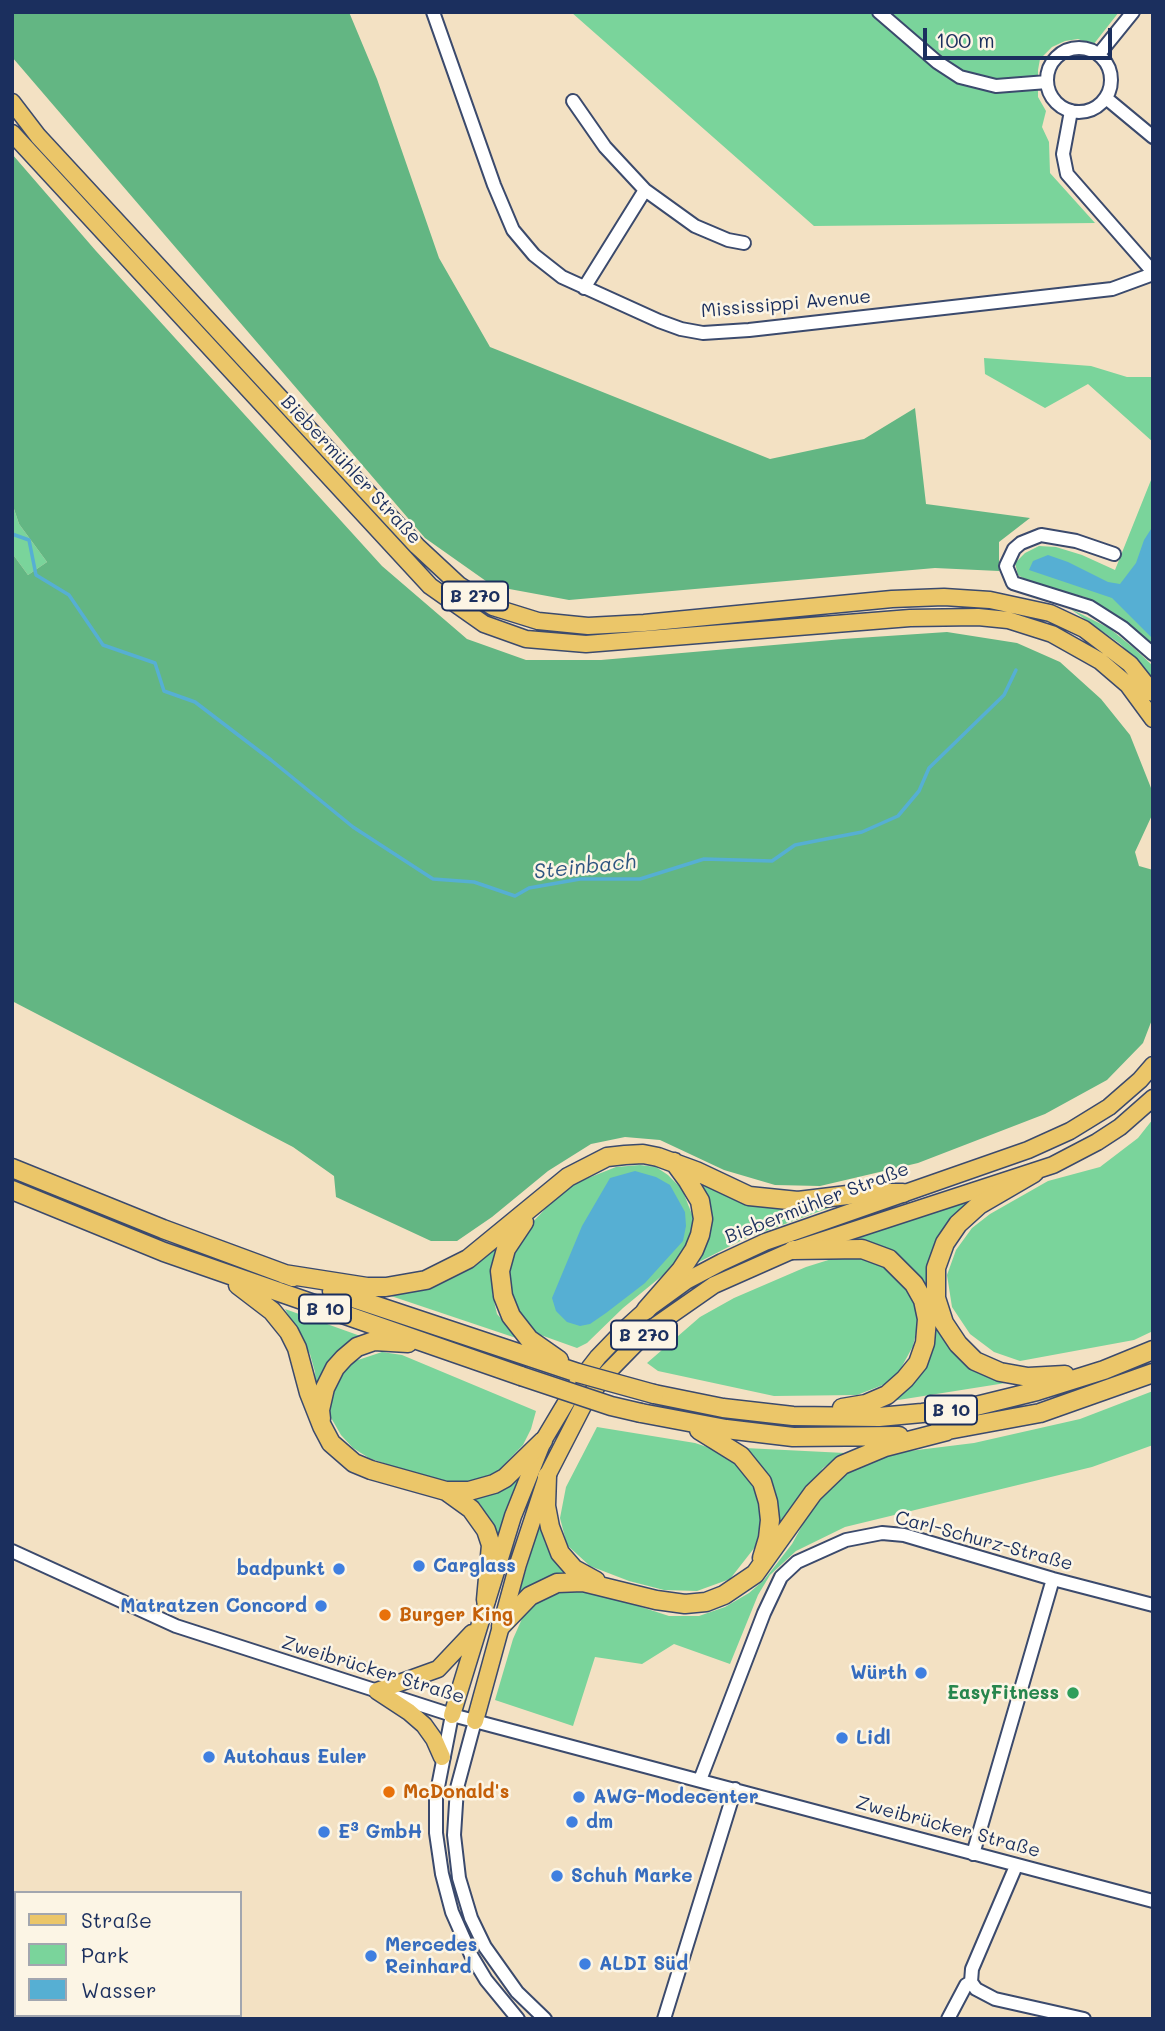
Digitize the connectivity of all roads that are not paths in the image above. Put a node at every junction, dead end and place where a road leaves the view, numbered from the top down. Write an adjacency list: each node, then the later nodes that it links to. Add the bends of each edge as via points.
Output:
1 (433, 12): 15 (street, Mississippi Avenue, via 513,230 534,256)
2 (878, 12): 5 (street, via 960,77 996,86)
3 (1133, 12): 4 (street)
4 (1099, 54): 5 (street, via 1076,47 1060,53 1050,66); 6 (street, via 1111,72)
5 (1047, 82): 9 (street, via 1057,103)
6 (1106, 98): 9 (street, via 1094,109); 11 (street)
7 (573, 101): 12 (street, via 605,147)
8 (12, 102): 18 (main road, B 270, via 38,136 417,545 459,585 493,607 538,621 602,626 892,599 990,600 1051,613 1084,629 1130,664)
9 (1071, 111): 14 (street, via 1063,154 1067,173)
10 (12, 133): 19 (main road, Biebermühler Straße / B 270, via 430,586 493,628 526,639 586,644 933,617 1008,620 1052,634 1100,661 1128,685)
11 (1153, 137)
12 (645, 190): 13 (street, via 695,226); 15 (street)
13 (744, 243)
14 (1153, 273): 15 (street, Mississippi Avenue, via 1112,289 722,333 681,329)
15 (584, 288)
16 (1114, 554): 17 (street, via 1067,538 1041,536 1021,542 1006,566 1013,583 1090,607)
17 (1153, 654)
18 (1153, 693)
19 (1153, 719)
20 (1153, 1065): 26 (main road, Biebermühler Straße / B 270, via 1122,1097 1089,1121 1049,1141)
21 (1153, 1098): 24 (main road, B 270, via 1097,1142)
22 (674, 1162): 26 (highway, via 749,1196 798,1200); 27 (highway, via 643,1154 607,1157 568,1177); 31 (highway, via 700,1201 703,1219 695,1250)
23 (12, 1168): 30 (highway, B 10)
24 (1034, 1172): 28 (main road, Biebermühler Straße / B 270); 35 (highway, via 979,1205 945,1243 936,1268 936,1298 944,1323 975,1361 1000,1372 1028,1377)
25 (12, 1190): 29 (highway, B 10)
26 (903, 1193): 31 (main road, Biebermühler Straße / B 270, via 765,1242 686,1281)
27 (540, 1199): 30 (highway, via 468,1259 426,1280 367,1287); 34 (highway, via 506,1249 500,1271 511,1316)
28 (793, 1250): 37 (highway, via 862,1249 889,1259 914,1284 928,1320 918,1363 887,1395 866,1404); 42 (main road, Biebermühler Straße / B 270, via 714,1286 648,1331 584,1404)
29 (217, 1272): 32 (highway, B 10); 39 (highway, via 272,1311 289,1332)
30 (284, 1275): 34 (highway, B 10)
31 (646, 1310): 41 (main road, Biebermühler Straße / B 270, via 591,1366)
32 (434, 1345): 38 (highway, B 10, bridge, via 573,1394); 39 (highway, via 374,1341 357,1347 335,1368 326,1388 320,1410)
33 (1153, 1350): 35 (highway, B 10)
34 (537, 1353): 37 (highway, B 10, bridge, via 578,1373 654,1394)
35 (1104, 1370): 37 (highway, B 10, via 972,1407 879,1417)
36 (1153, 1373): 40 (highway, B 10, via 1040,1413)
37 (793, 1416)
38 (685, 1422): 40 (highway, B 10, via 793,1437 890,1437); 45 (highway, via 741,1456 762,1482 770,1520)
39 (322, 1426): 43 (highway, via 331,1443 354,1463)
40 (947, 1431): 45 (highway, via 885,1447 842,1465 813,1493)
41 (543, 1441): 43 (highway, via 516,1470 494,1485); 48 (main road, B 270)
42 (547, 1476): 47 (highway, via 545,1506 560,1553 574,1569); 51 (main road, B 270)
43 (446, 1491): 48 (highway, via 471,1509 486,1530 491,1545)
44 (12, 1551): 52 (street, Zweibrücker Straße, via 176,1626)
45 (755, 1574): 47 (highway, via 706,1602 656,1600)
46 (1052, 1579): 49 (street, Carl-Schurz-Straße); 56 (street, Carl-Schurz-Straße, via 904,1535 882,1533 846,1540 797,1562 774,1591); 58 (street)
47 (612, 1588): 51 (highway, via 557,1583 530,1596)
48 (486, 1600): 50 (main road, B 270)
49 (1153, 1605)
50 (478, 1626): 52 (main road, via 438,1669); 53 (main road, B 270)
51 (501, 1626): 54 (main road, B 270)
52 (377, 1691): 53 (street, Zweibrücker Straße); 55 (main road, via 424,1725)
53 (452, 1714): 54 (street, Zweibrücker Straße); 55 (street)
54 (475, 1721): 56 (street, Zweibrücker Straße); 62 (street, via 456,1799 459,1878 485,1947)
55 (442, 1757): 63 (street, via 436,1823 446,1891 471,1955)
56 (699, 1780): 57 (street, Zweibrücker Straße)
57 (735, 1789): 58 (street, Zweibrücker Straße); 65 (street)
58 (973, 1854): 59 (street, Zweibrücker Straße)
59 (1016, 1866): 60 (street, Zweibrücker Straße); 61 (street, via 972,1969)
60 (1153, 1901)
61 (971, 1982): 66 (street); 67 (street, via 995,1999)
62 (530, 2006): 63 (street); 64 (street)
63 (517, 2019)
64 (545, 2019)
65 (664, 2019)
66 (948, 2019)
67 (1084, 2019)

